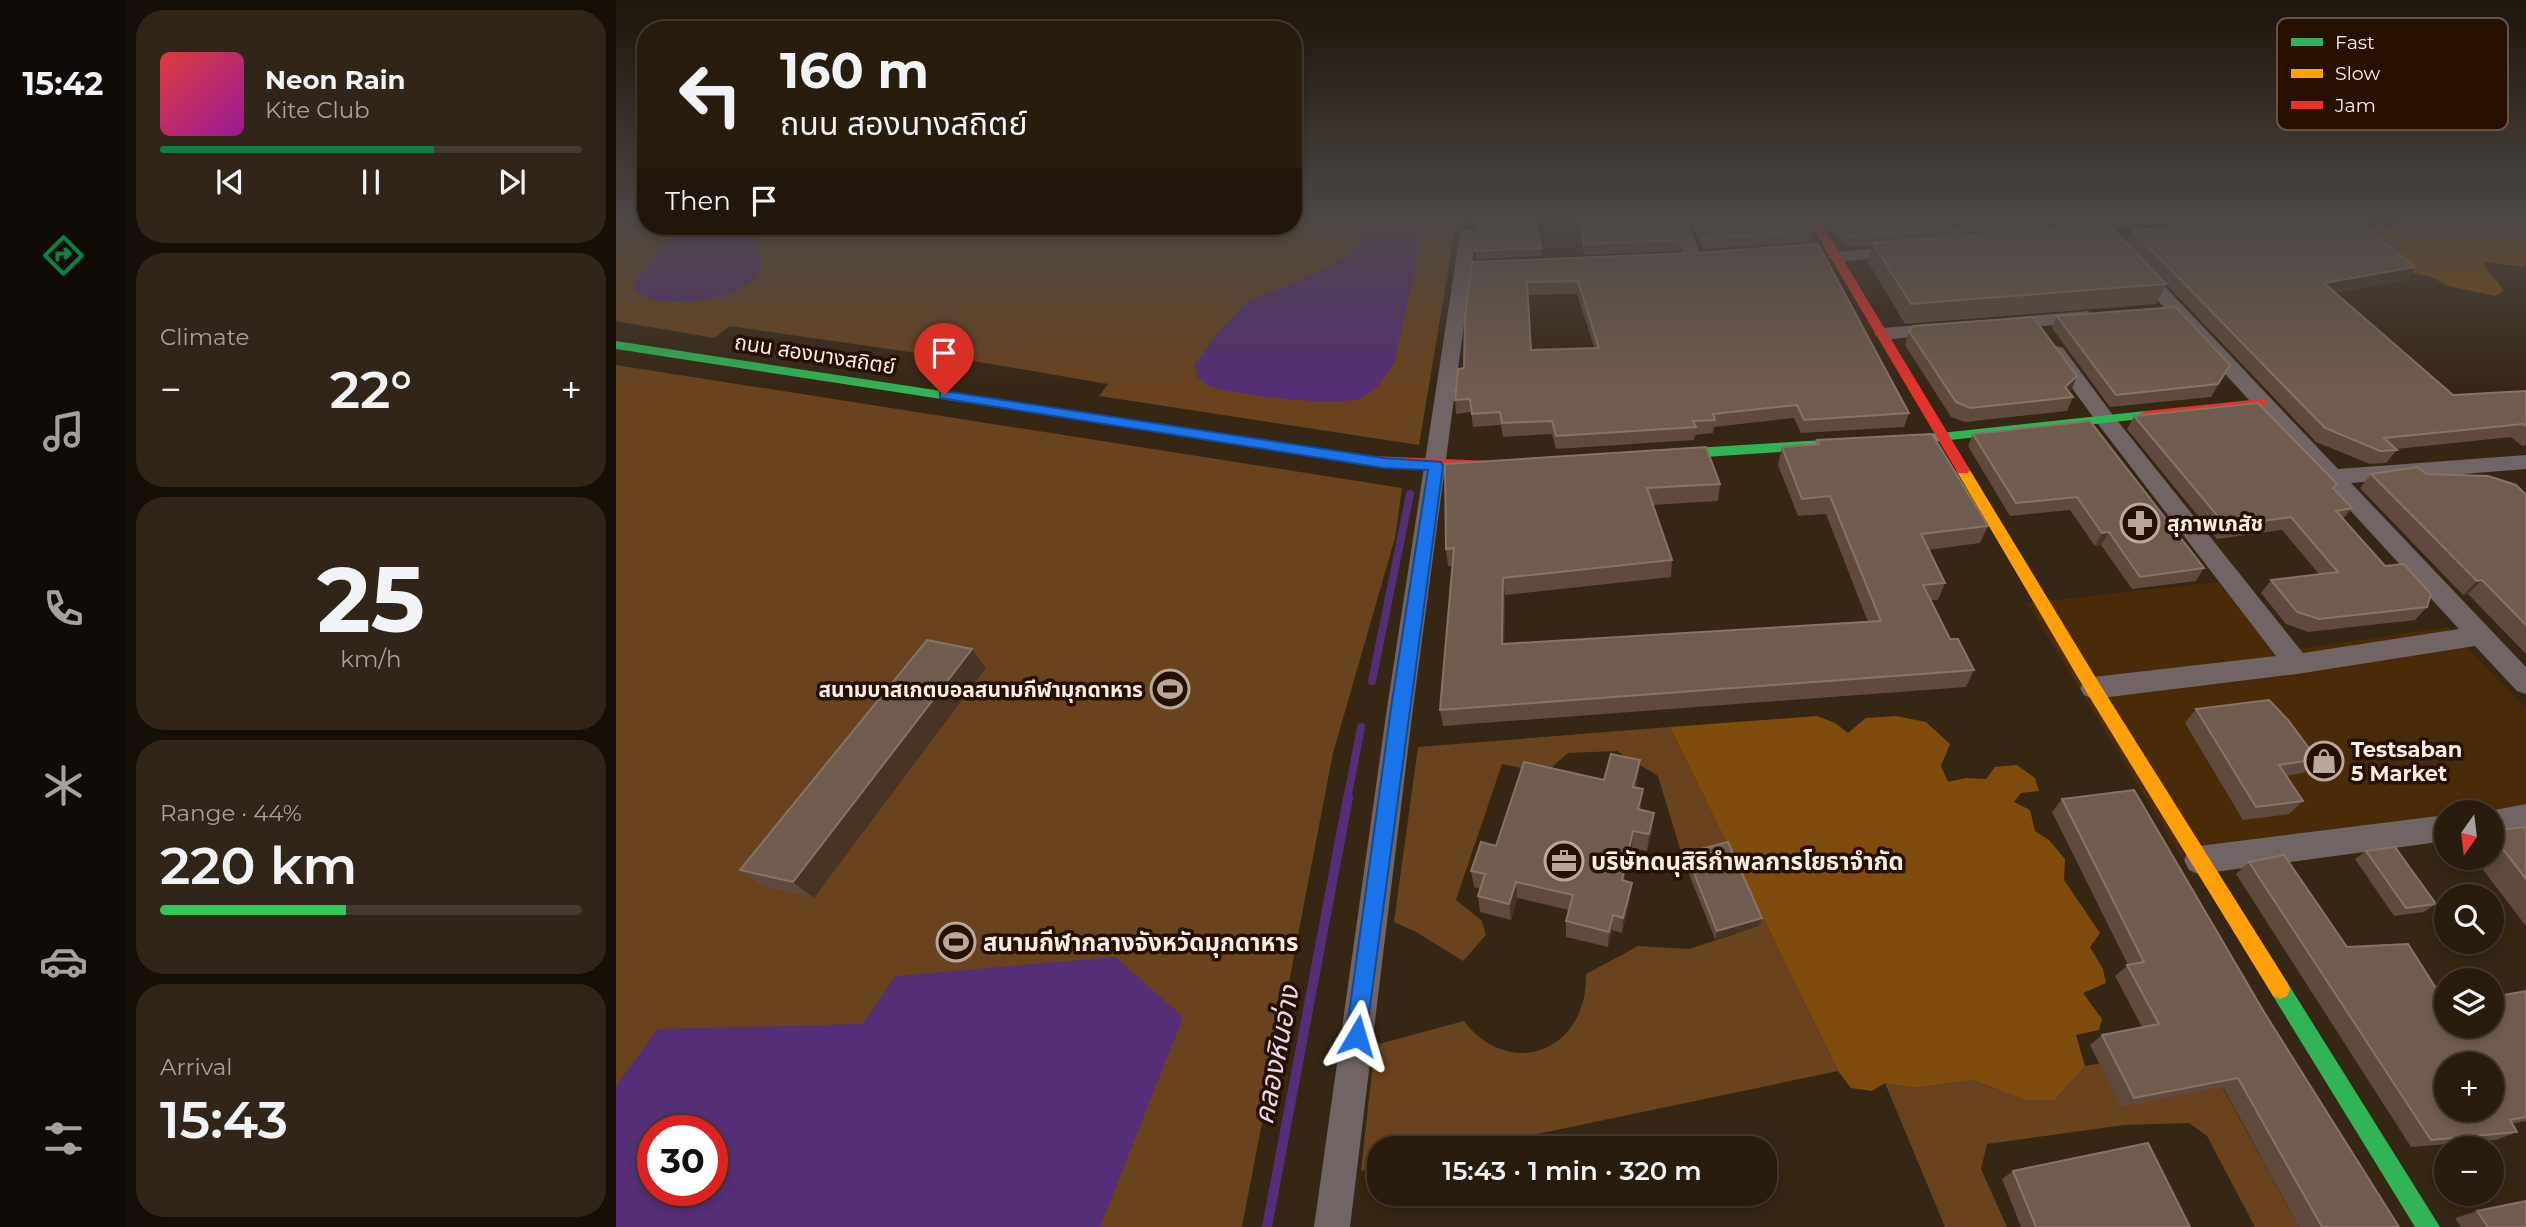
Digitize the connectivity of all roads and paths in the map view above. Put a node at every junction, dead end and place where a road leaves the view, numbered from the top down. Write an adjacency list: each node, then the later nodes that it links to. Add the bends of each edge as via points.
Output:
1 (1468, 275): 18 (street)
2 (1844, 275): 10 (street)
3 (2144, 275): 4 (street)
4 (2176, 310): 5 (street); 12 (street)
5 (2150, 312)
6 (2112, 316): 7 (street)
7 (2034, 322): 8 (street); 13 (street)
8 (1993, 325)
9 (1965, 327): 10 (street)
10 (1882, 334): 14 (street)
11 (616, 345): 18 (street, ถนน สองนางสถิตย์, via 1384,463)
12 (2261, 403): 13 (street); 19 (street)
13 (2105, 419): 14 (street); 21 (street)
14 (1941, 437): 15 (street); 23 (street)
15 (1641, 456)
16 (2526, 462): 19 (street)
17 (1505, 465): 18 (street, ถนน สองนางสถิตย์)
18 (1436, 466): 28 (street)
19 (2332, 477): 20 (street)
20 (2480, 635): 21 (street); 22 (street)
21 (2297, 664): 23 (street)
22 (2526, 684)
23 (2092, 688): 27 (street)
24 (2526, 817): 25 (street)
25 (2504, 820)
26 (2434, 830): 27 (street)
27 (2199, 860): 29 (street)
28 (1332, 1227)
29 (2428, 1227)

